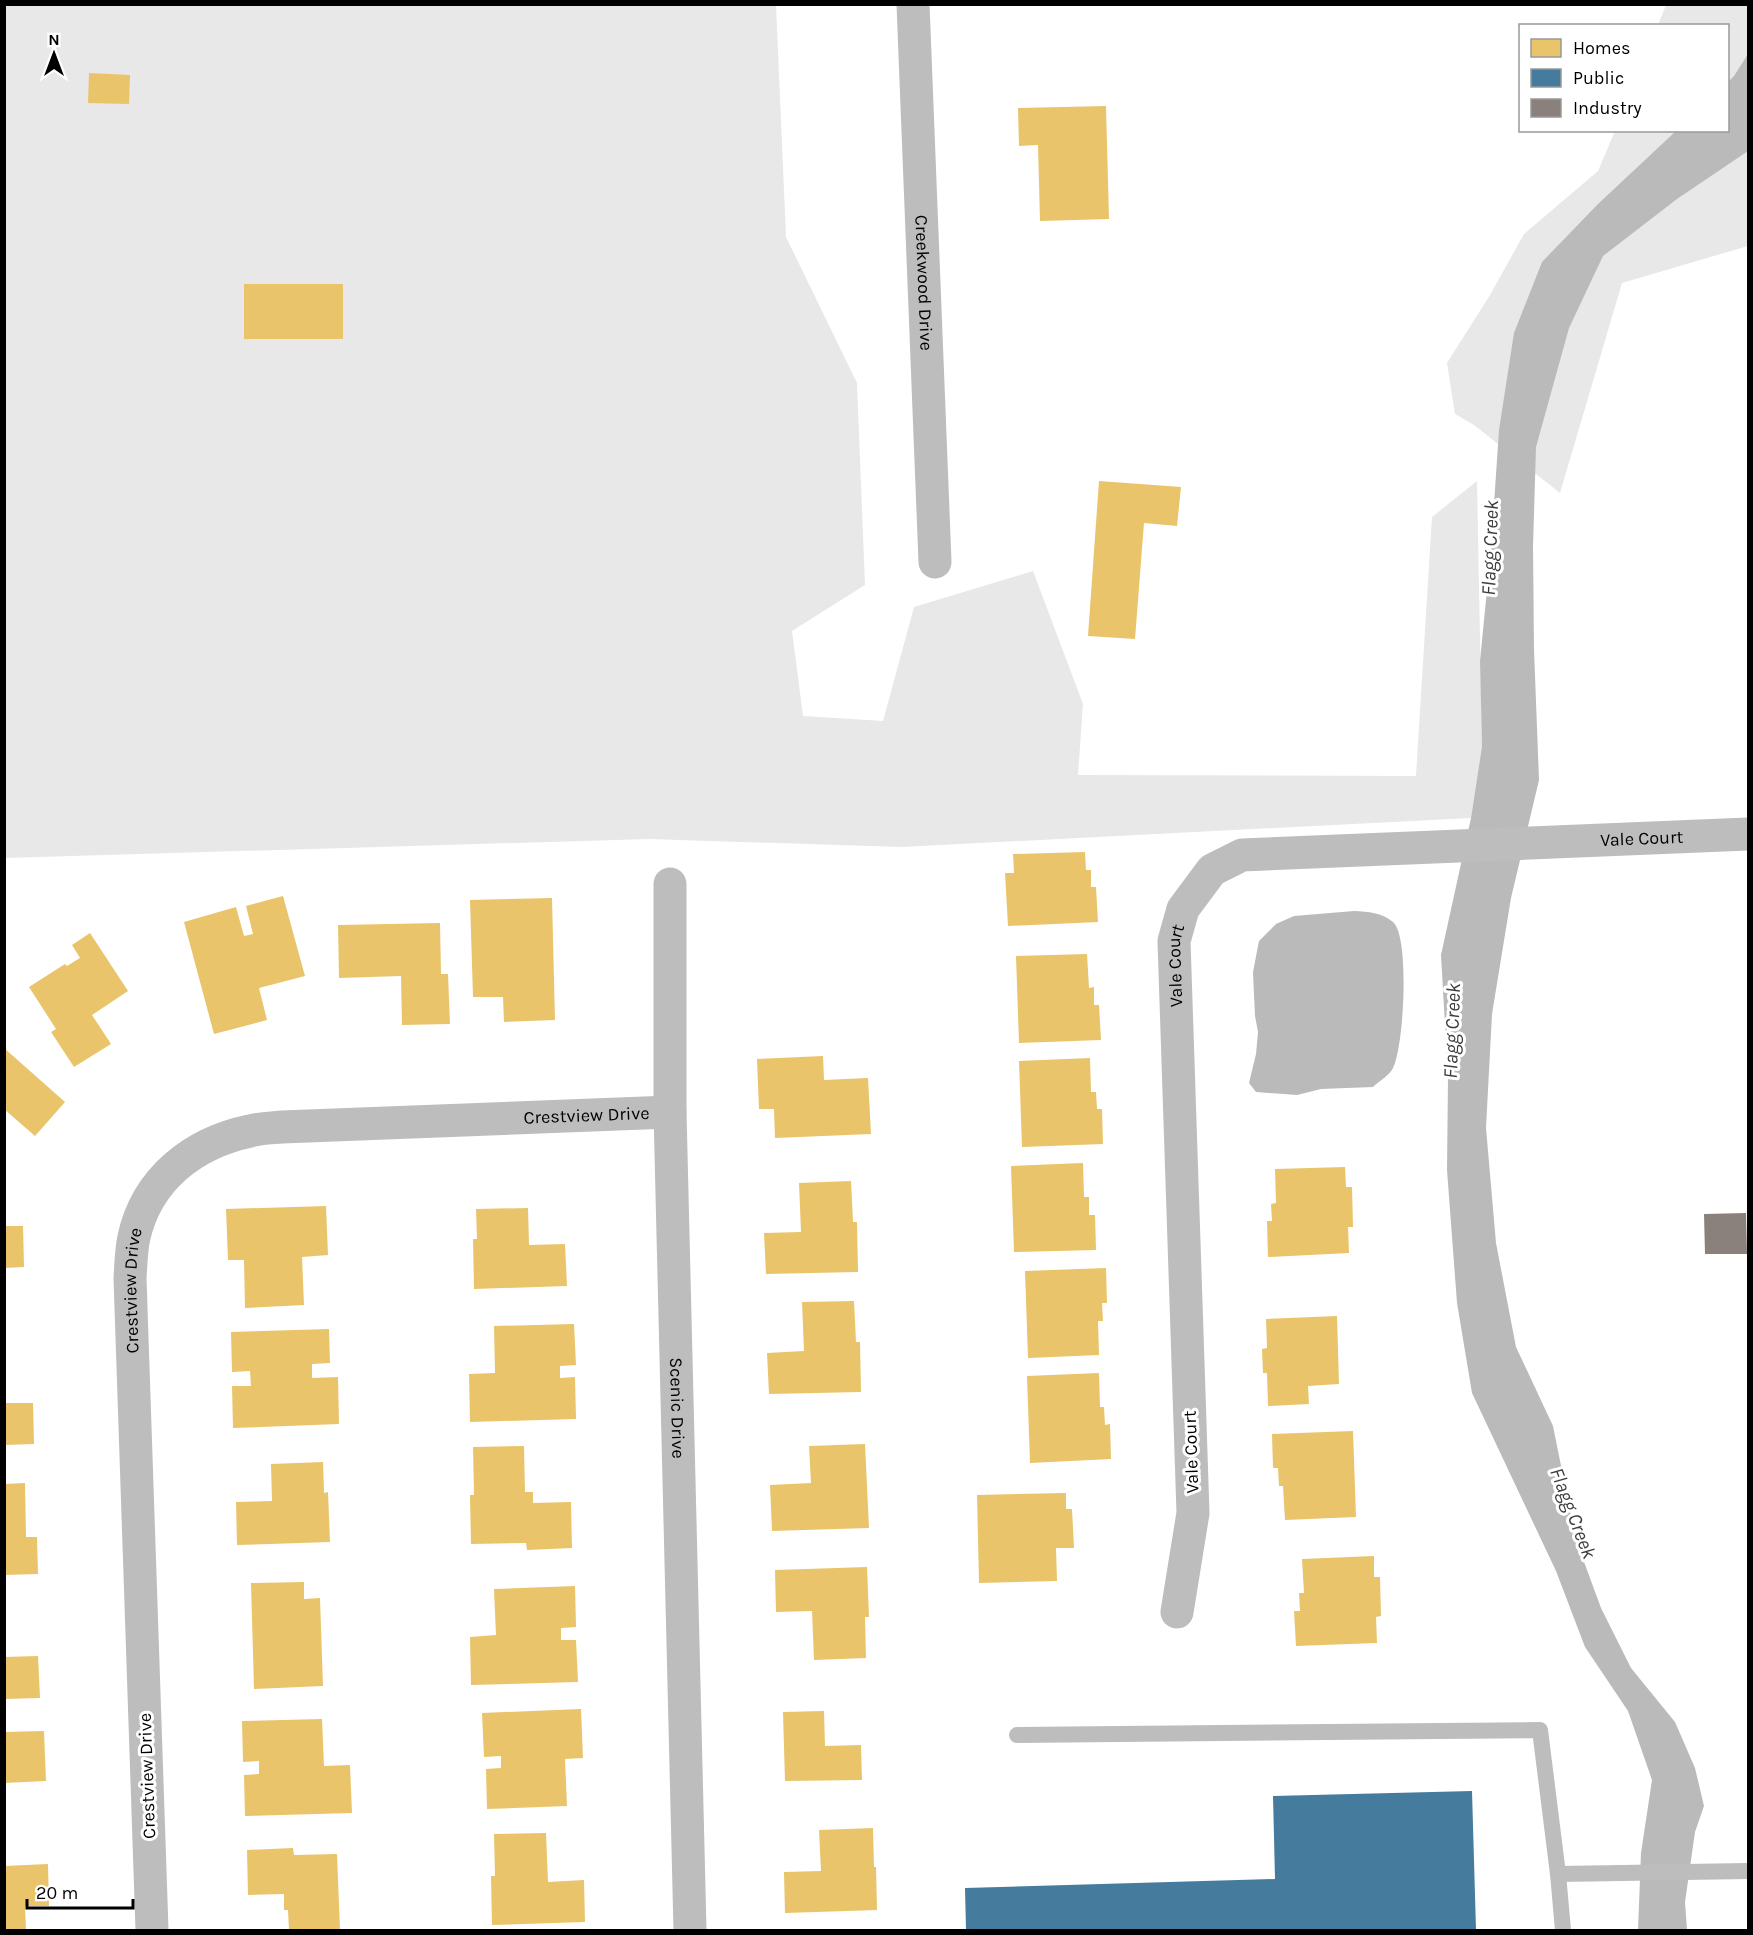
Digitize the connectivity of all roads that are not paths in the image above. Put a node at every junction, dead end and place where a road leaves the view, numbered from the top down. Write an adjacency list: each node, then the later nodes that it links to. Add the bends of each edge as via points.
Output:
1 (913, 4): 2 (street, Creekwood Drive)
2 (935, 562)
3 (1749, 834): 6 (street, Vale Court, via 1242,855 1212,870 1183,909 1174,941 1192,1514)
4 (670, 884): 5 (street, Scenic Drive)
5 (670, 1112): 10 (street, Crestview Drive, via 250,1131 215,1142 189,1157 166,1174 145,1204 134,1237 130,1278); 11 (street, Scenic Drive)
6 (1177, 1612)
7 (1017, 1735): 9 (lane, via 1540,1730)
8 (1749, 1871): 9 (lane)
9 (1558, 1875): 12 (lane)
10 (152, 1930)
11 (690, 1930)
12 (1563, 1930)

